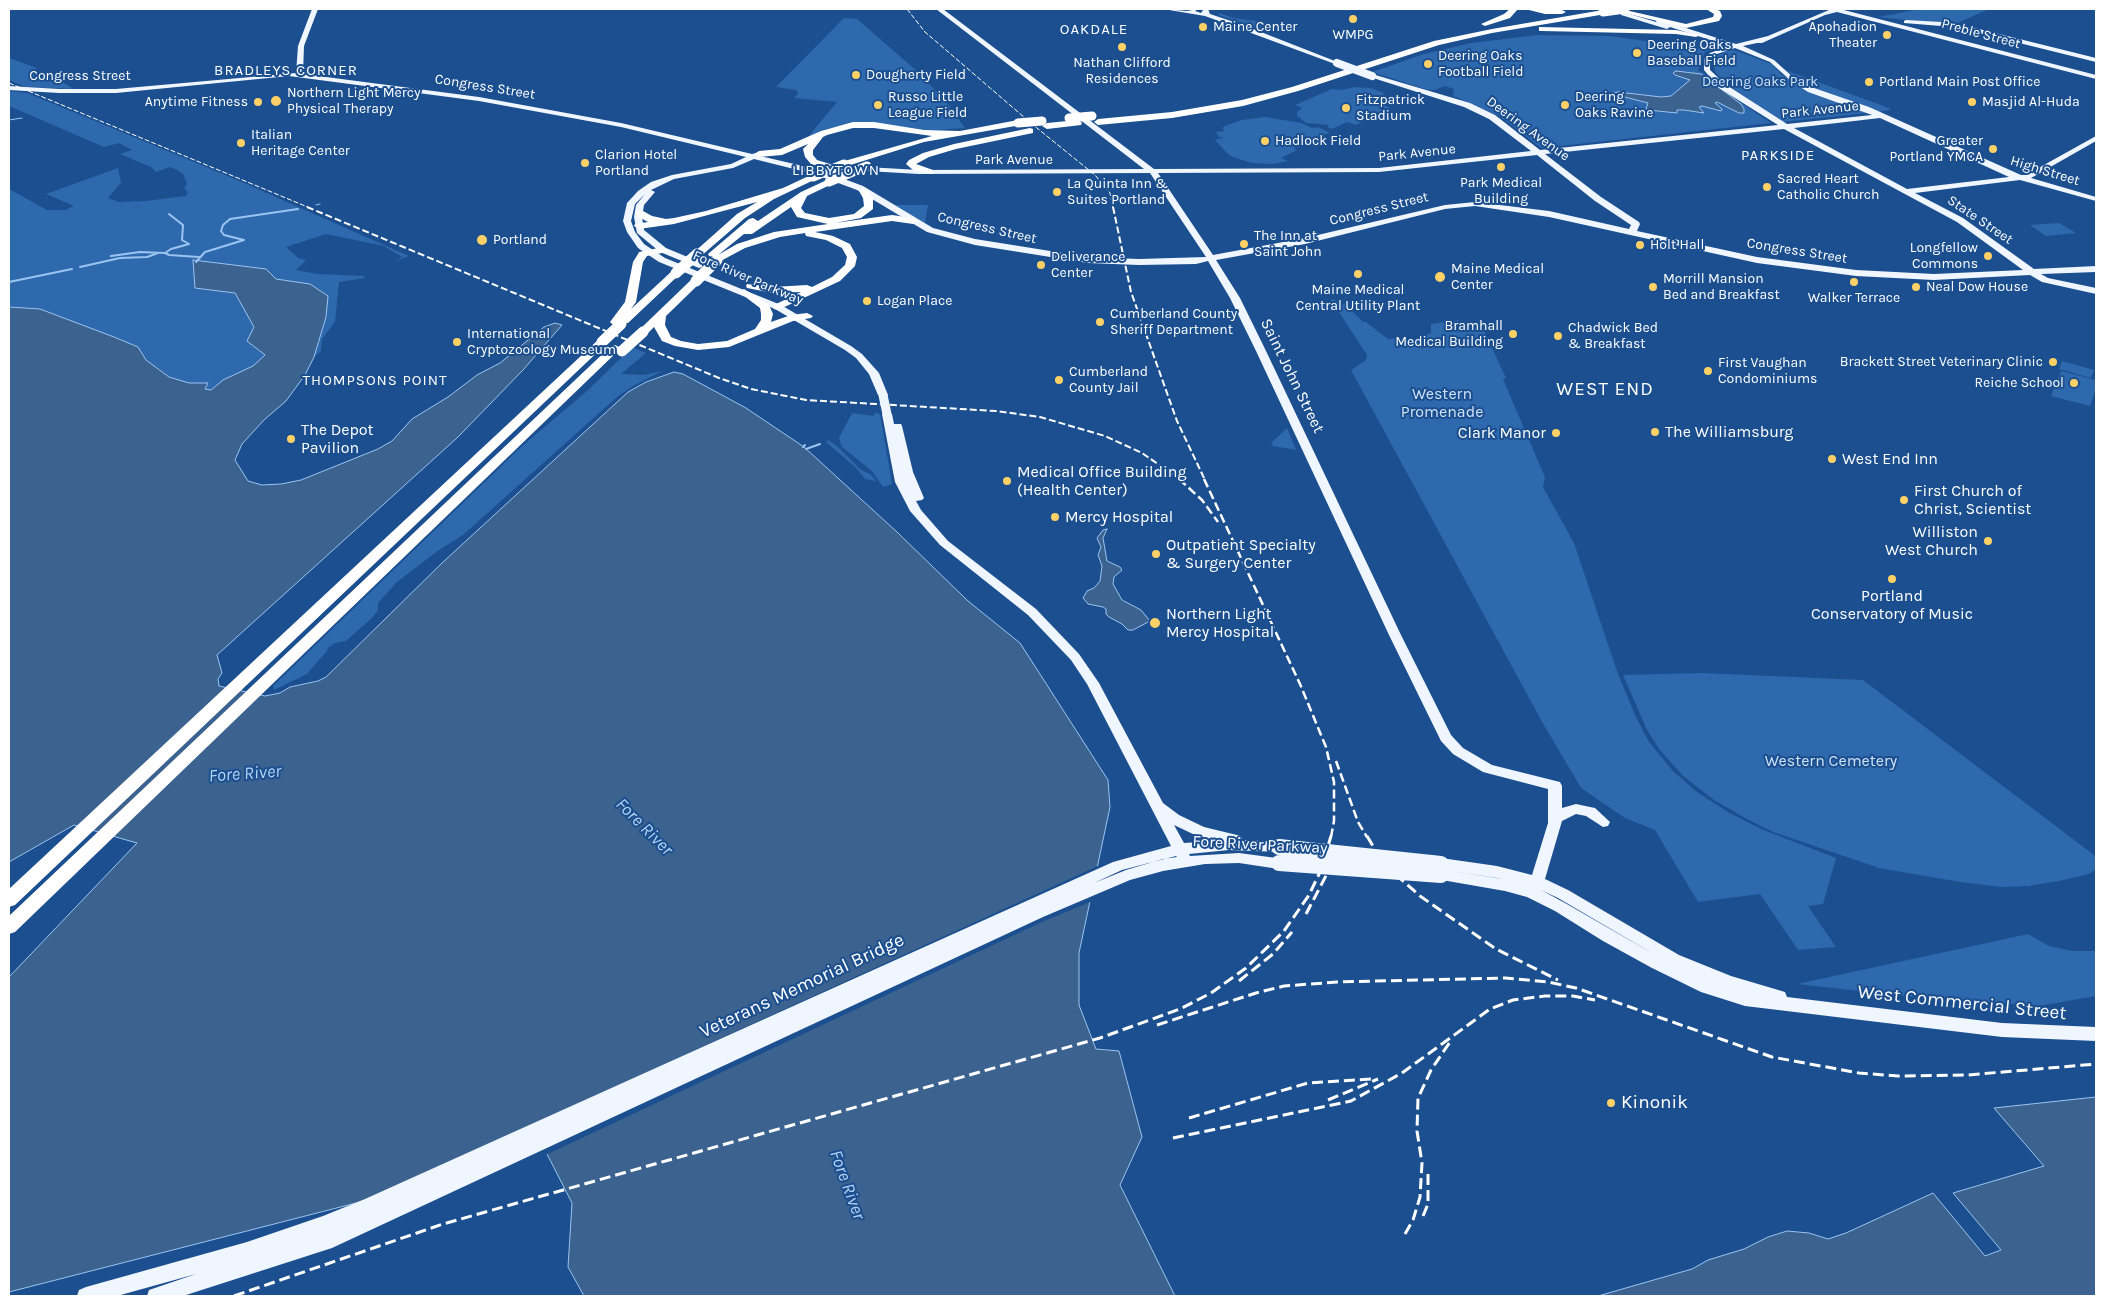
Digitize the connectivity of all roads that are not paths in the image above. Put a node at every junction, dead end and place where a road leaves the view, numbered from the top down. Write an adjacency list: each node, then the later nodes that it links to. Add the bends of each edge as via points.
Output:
1 (314, 9): 30 (main road, via 301,46)
2 (939, 9): 53 (main road, Saint John Street)
3 (1166, 9): 12 (main road)
4 (1174, 9): 12 (main road)
5 (1514, 9): 22 (highway, via 1495,22)
6 (1529, 9): 16 (highway)
7 (1592, 9): 16 (highway)
8 (1612, 9): 18 (highway)
9 (1710, 9): 18 (highway, via 1717,13 1716,19 1696,25 1681,26)
10 (1720, 9): 20 (highway, via 1722,18 1697,28)
11 (1836, 9): 21 (main road); 27 (main road, via 1887,20 1975,30); 31 (main road, Preble Street)
12 (1192, 10): 13 (main road, Deering Avenue)
13 (1206, 10): 43 (main road, Deering Avenue, bridge, via 1372,76 1481,110)
14 (1603, 11): 15 (highway); 15 (highway, via 1586,19 1587,22 1612,30 1629,30 1637,26); 19 (highway)
15 (1624, 11): 17 (main road)
16 (1574, 12): 22 (highway)
17 (1637, 18): 20 (main road); 25 (main road)
18 (1648, 18): 20 (main road)
19 (1466, 36): 20 (highway, via 1531,29 1676,32); 34 (highway, via 1396,54 1263,98 1193,112)
20 (1701, 36): 23 (main road); 25 (main road); 26 (main road)
21 (1767, 38): 24 (main road); 25 (main road)
22 (1426, 40): 34 (highway, via 1231,99)
23 (1722, 41): 24 (main road); 25 (main road)
24 (1757, 41): 25 (main road)
25 (1735, 47): 26 (main road); 29 (main road, High Street, via 1772,61)
26 (1720, 50): 36 (main road, State Street, via 1707,59 1706,68 1712,77 1725,89)
27 (2096, 60)
28 (1794, 69): 29 (main road)
29 (1781, 70): 33 (main road, High Street, via 1811,90)
30 (299, 75): 32 (main road, Congress Street, via 275,74 116,91); 41 (main road, Congress Street, via 529,107)
31 (2096, 78)
32 (9, 88)
33 (1880, 116): 36 (main road, Park Avenue); 55 (main road, High Street)
34 (1097, 120): 35 (highway); 35 (highway, bridge, via 1070,118)
35 (1046, 125): 37 (highway); 37 (highway, bridge)
36 (1785, 126): 43 (main road, Park Avenue); 59 (main road, State Street)
37 (1025, 128): 38 (highway); 38 (highway)
38 (980, 135): 40 (highway)
39 (2096, 138): 55 (main road, via 2028,177)
40 (960, 139): 44 (highway); 45 (highway, via 874,125 852,125 824,133 782,152); 51 (highway, via 907,151); 52 (highway, via 911,164)
41 (686, 140): 42 (main road, Congress Street); 45 (main road, Congress Street)
42 (735, 152): 45 (main road, Congress Street); 49 (main road, via 736,158)
43 (1539, 153): 53 (main road, Park Avenue, via 1379,170 1192,170); 66 (main road, Deering Avenue, via 1636,224)
44 (873, 154): 48 (highway, via 892,144 895,140 893,133 869,126 838,130 818,138 807,151 811,160); 57 (highway, bridge)
45 (757, 155): 46 (main road, Congress Street); 47 (main road); 48 (main road, Congress Street)
46 (777, 162): 47 (main road); 58 (main road, Congress Street, via 817,172)
47 (742, 163): 49 (main road)
48 (828, 166): 51 (main road, Congress Street)
49 (726, 167): 54 (main road)
50 (897, 171): 51 (main road, Congress Street); 52 (main road, Park Avenue)
51 (864, 172): 56 (highway, bridge); 58 (main road)
52 (930, 172): 53 (main road, Park Avenue)
53 (1155, 175): 70 (main road, Saint John Street)
54 (682, 176): 62 (main road, via 648,194 640,205); 65 (main road, via 654,184 636,197 628,211)
55 (2020, 178): 59 (main road); 61 (main road, High Street)
56 (826, 181): 60 (highway); 71 (highway, via 756,218)
57 (785, 190): 63 (highway); 81 (highway, bridge, via 741,216)
58 (862, 190): 60 (highway, via 869,201 866,210 852,218 829,221 806,218 797,211 796,206); 64 (main road, Congress Street)
59 (1907, 191): 73 (main road, State Street, via 1960,220)
60 (804, 194): 71 (highway, via 757,224)
61 (2096, 199)
62 (639, 213): 63 (highway, via 657,220); 65 (main road)
63 (686, 218): 65 (highway)
64 (913, 221): 67 (highway, via 892,218); 70 (main road, Congress Street, via 930,230 975,242 1069,258 1157,262)
65 (634, 226): 68 (main road, Fore River Parkway); 69 (main road, Fore River Parkway, via 641,246)
66 (1632, 233): 70 (main road, Congress Street, via 1540,212 1466,204 1305,241); 73 (main road, Congress Street, via 1757,260 1863,274 1924,277)
67 (778, 234): 71 (highway); 75 (highway, via 821,236 849,249 852,257 848,269)
68 (663, 250): 69 (highway); 76 (main road, Fore River Parkway)
69 (648, 252): 76 (main road, Fore River Parkway, via 662,260); 81 (highway, via 638,262 630,302)
70 (1210, 258): 85 (main road, Saint John Street, via 1235,298 1446,738 1458,751 1488,769 1555,786)
71 (713, 259): 74 (highway, bridge)
72 (2096, 269): 73 (main road, Congress Street)
73 (2031, 272): 77 (main road, State Street, via 2045,280)
74 (692, 280): 79 (highway); 82 (highway)
75 (821, 285): 76 (highway, via 783,290); 78 (highway)
76 (747, 289): 78 (main road, Fore River Parkway); 83 (highway, via 765,307 767,314 767,320)
77 (2096, 291)
78 (780, 305): 80 (main road, Fore River Parkway)
79 (661, 315): 82 (highway); 83 (highway, via 659,325 666,339 687,346 729,344)
80 (802, 317): 83 (highway); 84 (main road, Fore River Parkway, via 872,364 888,395 900,482 916,511 944,543 1032,612 1076,657)
81 (618, 323): 91 (highway, bridge)
82 (639, 330): 92 (highway, bridge)
83 (758, 332)
84 (1156, 803): 87 (main road, via 1174,819 1200,831); 88 (main road, Fore River Parkway)
85 (1555, 819): 86 (main road, via 1576,809 1590,812); 90 (main road)
86 (1603, 822)
87 (1262, 846): 88 (main road, Veterans Memorial Bridge, via 1229,845); 89 (main road, Fore River Parkway, bridge)
88 (1183, 855): 89 (main road, Fore River Parkway, bridge, via 1279,863); 94 (main road, Veterans Memorial Bridge, via 1159,860 1038,913)
89 (1441, 869): 90 (main road, Fore River Parkway, via 1505,885)
90 (1534, 888): 93 (main road, West Commercial Street, via 1648,960 1707,987 1745,999 2038,1033)
91 (9, 900)
92 (9, 927)
93 (2096, 1034)
94 (374, 1213): 95 (main road, via 325,1224 247,1251); 96 (main road, via 332,1239)
95 (86, 1296)
96 (156, 1296)

